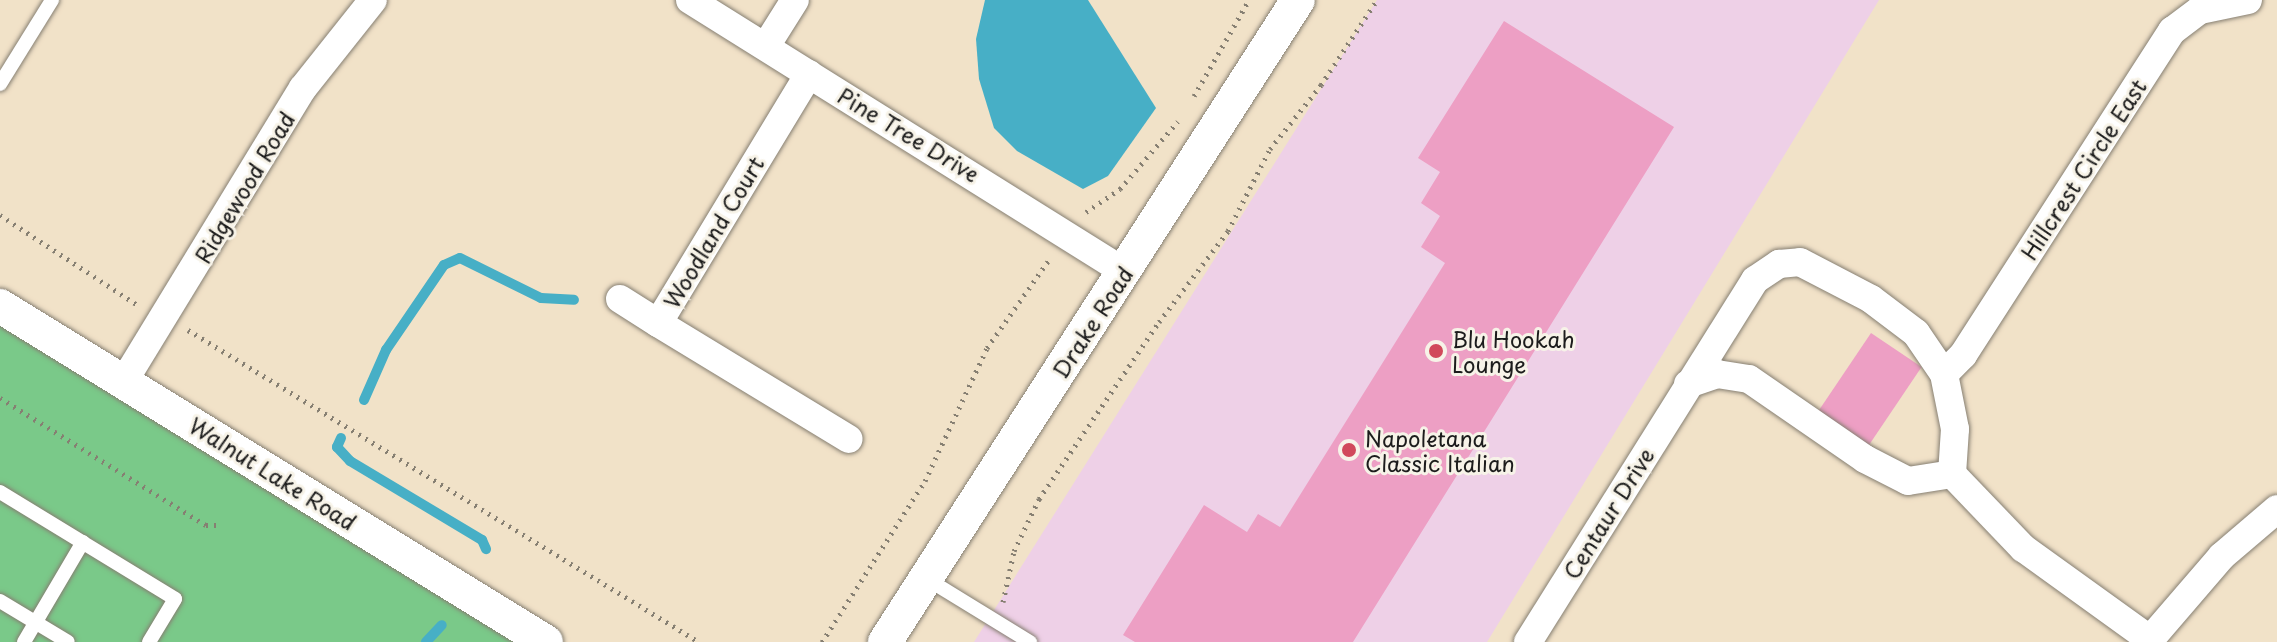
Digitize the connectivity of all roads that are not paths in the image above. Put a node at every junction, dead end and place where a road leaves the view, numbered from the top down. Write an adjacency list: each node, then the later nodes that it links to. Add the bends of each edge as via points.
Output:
1 (52, 0): 9 (lane)
2 (373, 0): 15 (street, Ridgewood Road, via 303,88)
3 (690, 0): 7 (street, Pine Tree Drive)
4 (795, 0): 7 (street)
5 (1298, 0): 10 (street, Drake Road)
6 (2248, 0): 14 (street, Hillcrest Circle East, via 2200,10 2172,31 1963,355)
7 (766, 46): 8 (street, Pine Tree Drive)
8 (809, 74): 10 (street, Pine Tree Drive); 13 (street, Woodland Court)
9 (0, 84)
10 (1125, 272): 22 (street, Drake Road)
11 (620, 299): 13 (street)
12 (0, 306): 15 (street, Walnut Lake Road)
13 (658, 323): 17 (street, Woodland Court)
14 (1944, 374): 16 (street, Centaur Drive, via 1916,333 1871,299 1800,262 1779,264 1755,280); 18 (street, via 1955,429)
15 (124, 381): 29 (street, Walnut Lake Road)
16 (1688, 384): 18 (street, via 1717,374 1749,379 1865,459 1908,481); 32 (street, Centaur Drive)
17 (849, 439)
18 (1952, 474): 25 (street, via 2023,548)
19 (0, 492): 21 (lane)
20 (2277, 509): 25 (street, via 2222,556)
21 (83, 542): 24 (lane); 28 (lane, via 175,599)
22 (926, 578): 30 (street, Drake Road); 31 (lane)
23 (0, 601): 24 (lane)
24 (36, 623): 26 (lane); 27 (lane)
25 (2148, 640)
26 (24, 642)
27 (68, 642)
28 (149, 642)
29 (546, 642)
30 (885, 642)
31 (1030, 642)
32 (1528, 642)

